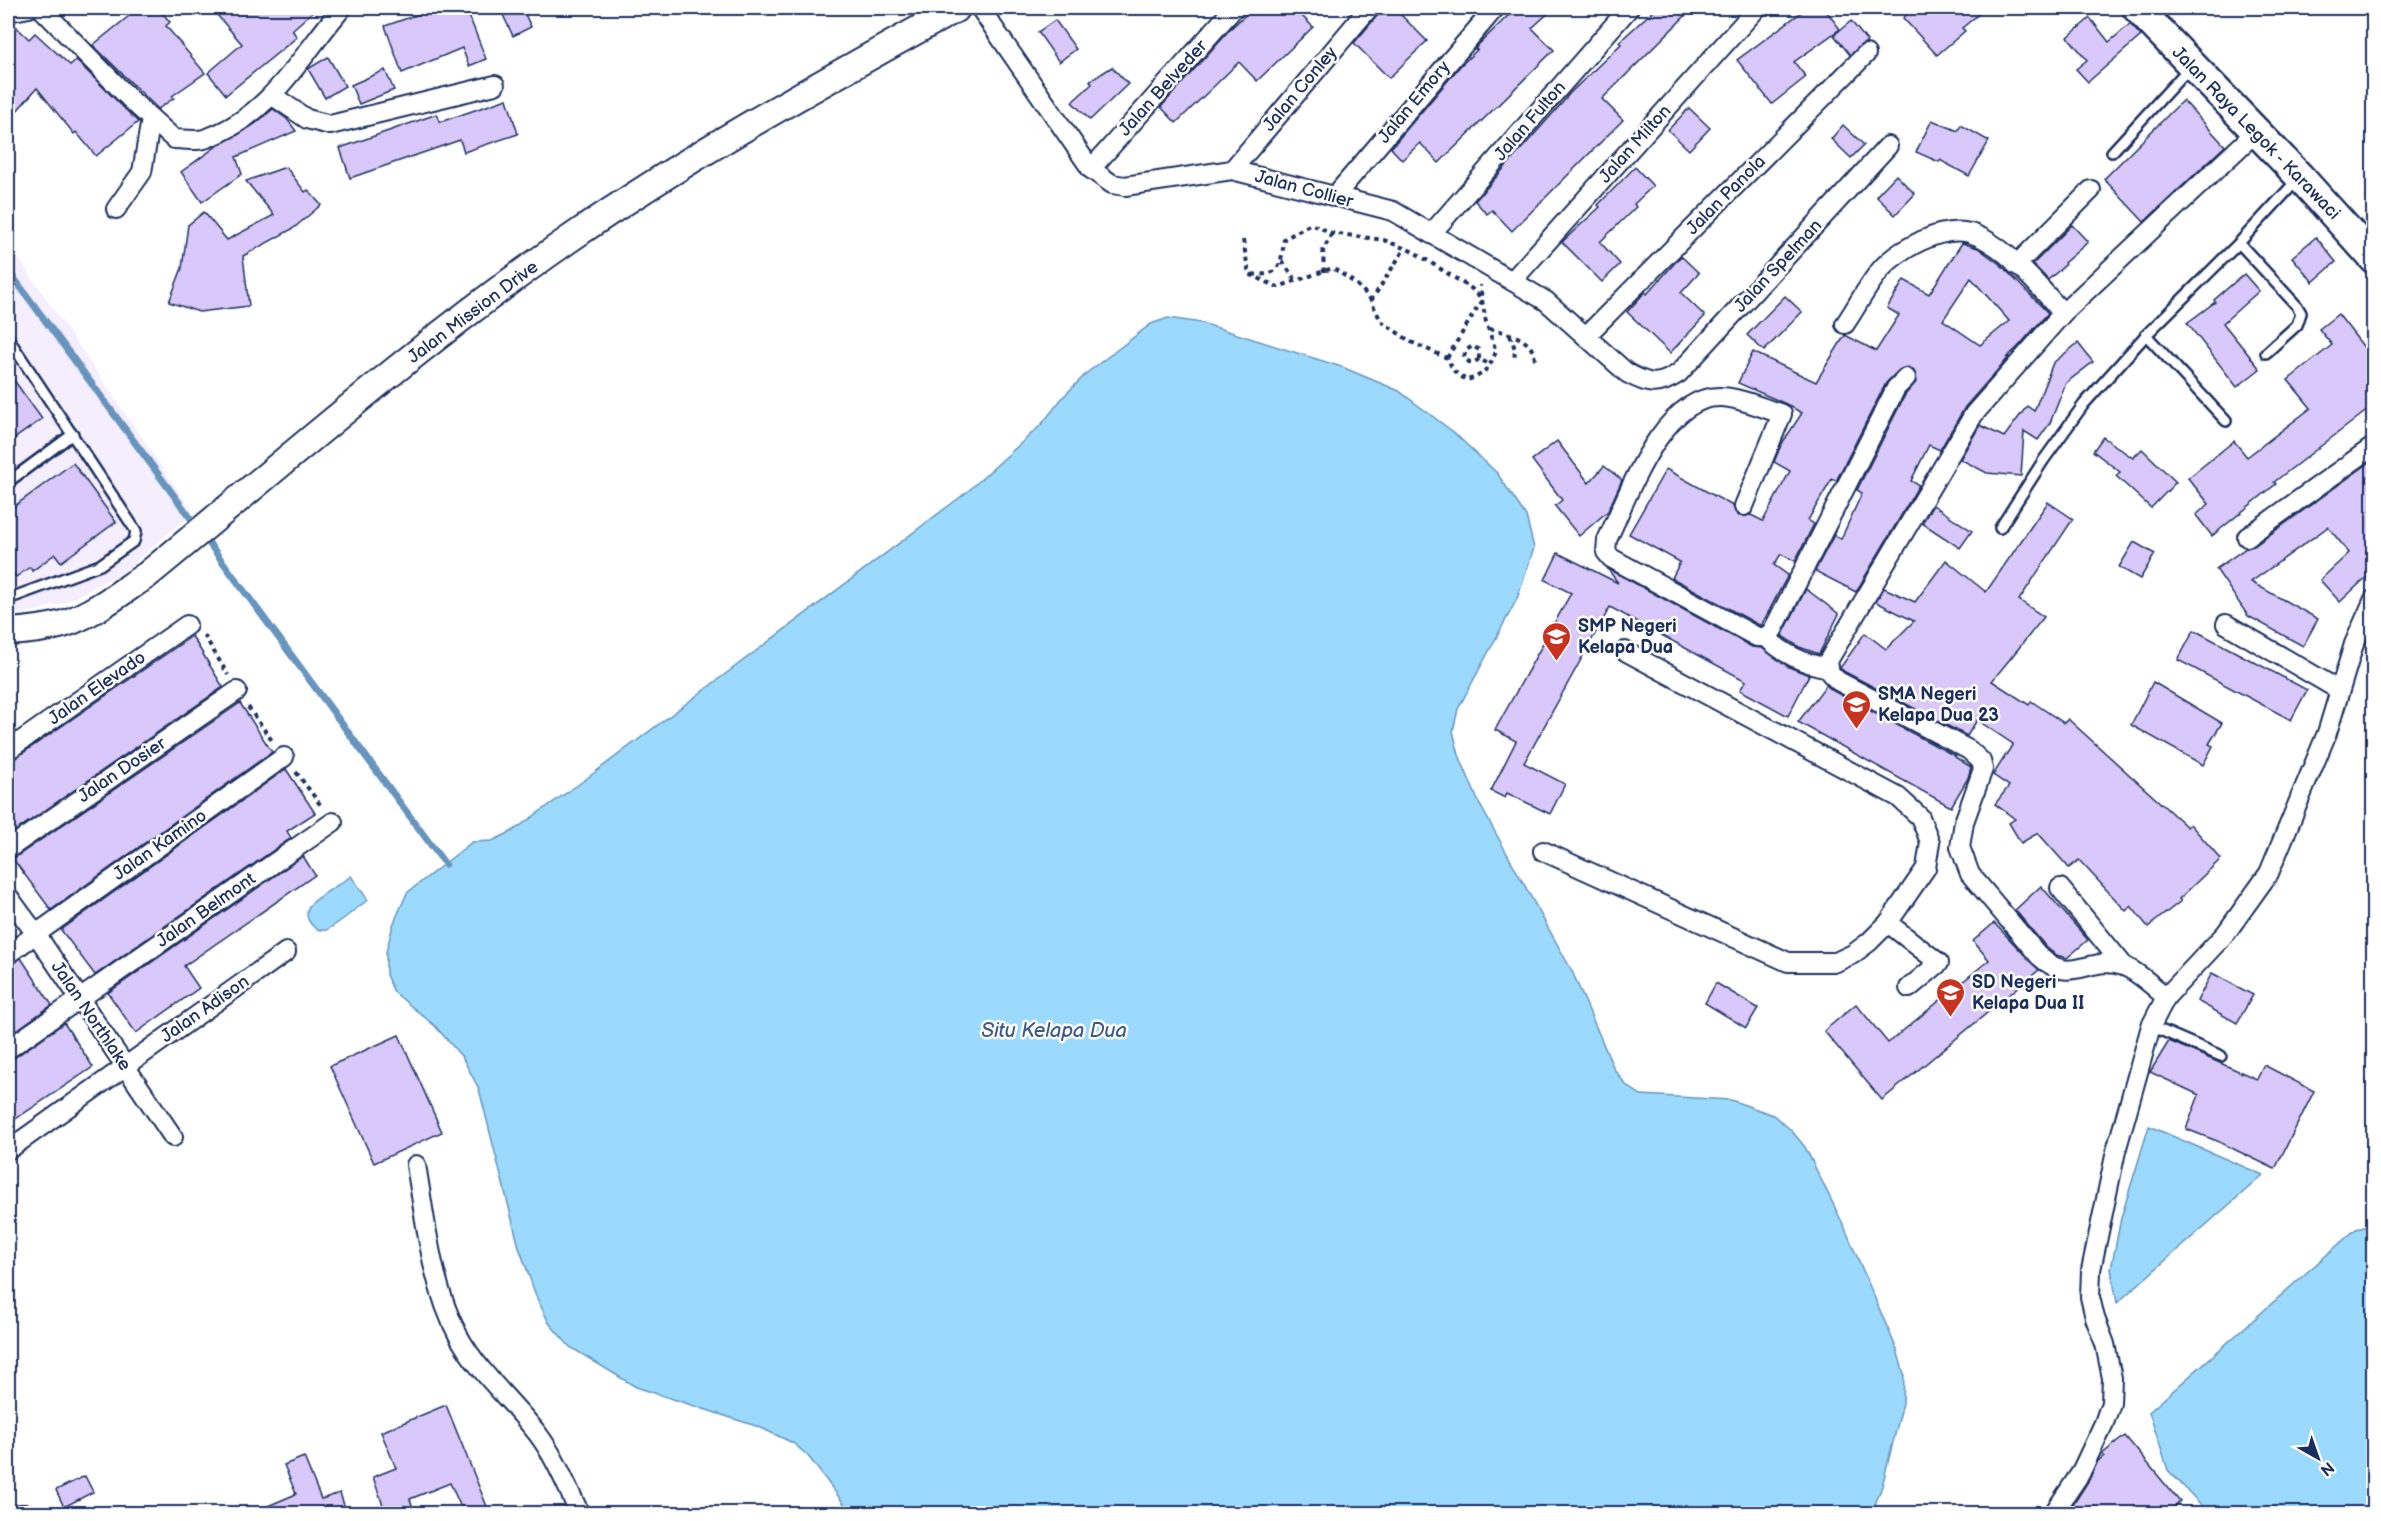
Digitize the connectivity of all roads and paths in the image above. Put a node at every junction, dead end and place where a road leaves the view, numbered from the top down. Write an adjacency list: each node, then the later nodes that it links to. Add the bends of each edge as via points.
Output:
1 (30, 8): 12 (street)
2 (41, 8): 17 (street)
3 (342, 8): 16 (street)
4 (957, 8): 68 (street, Jalan Mission Drive, via 683,165 568,240 429,344 147,574 100,606 63,624)
5 (980, 8): 21 (street, Jalan Collier)
6 (1234, 8): 21 (street, Jalan Belveder)
7 (1369, 8): 22 (street, Jalan Conley)
8 (1495, 8): 25 (street, Jalan Emory)
9 (1629, 8): 28 (street, Jalan Fulton)
10 (1758, 8): 38 (street, Jalan Milton)
11 (2137, 8): 14 (main road, Jalan Raya Legok - Karawaci)
12 (8, 12)
13 (1866, 54): 47 (street, Jalan Panola)
14 (2191, 65): 18 (main road, Jalan Raya Legok - Karawaci); 20 (lane)
15 (495, 86): 16 (street, via 330,125 307,119)
16 (273, 96): 17 (street, via 252,114 205,139 174,139)
17 (151, 119): 26 (street, via 142,172)
18 (2257, 131): 23 (main road, Jalan Raya Legok - Karawaci); 42 (street)
19 (1888, 146): 56 (street, Jalan Spelman, via 1679,373)
20 (2112, 152)
21 (1091, 169): 22 (street, Jalan Collier, via 1112,184 1125,186)
22 (1232, 170): 25 (street, Jalan Collier)
23 (2300, 177): 30 (lane); 32 (main road, Jalan Raya Legok - Karawaci)
24 (2091, 190): 35 (street)
25 (1334, 196): 28 (street, Jalan Collier, via 1393,212)
26 (116, 209)
27 (1332, 233): 31 (path, via 1384,240); 33 (path, via 1311,224 1298,230 1284,239); 36 (path, via 1323,251)
28 (1431, 234): 34 (street, Jalan Collier)
29 (1243, 240): 37 (path)
30 (2239, 243): 46 (lane); 49 (lane, via 2301,313 2297,325)
31 (1405, 248): 40 (path, via 1472,288); 41 (path)
32 (2373, 259)
33 (1282, 261): 37 (path, via 1276,271 1266,275); 39 (path)
34 (1477, 261): 38 (street, Jalan Collier); 40 (path)
35 (2016, 265): 42 (street); 43 (street, via 1992,245 1969,233 1933,236 1884,265)
36 (1324, 272): 39 (path); 41 (path, via 1334,268)
37 (1249, 274): 39 (path, via 1278,287)
38 (1512, 281): 47 (street, Jalan Collier, via 1546,301)
39 (1297, 282)
40 (1482, 300): 44 (path); 50 (path)
41 (1371, 301): 50 (path, via 1381,321 1411,342)
42 (2063, 313): 71 (street, via 1974,414)
43 (1845, 324)
44 (1490, 328): 45 (path); 54 (path, via 1497,351)
45 (1510, 334): 52 (path); 53 (path, via 1524,340 1535,353)
46 (2146, 335): 57 (lane); 62 (lane, via 2084,404)
47 (1586, 336): 56 (street, Jalan Collier, via 1627,373 1654,384)
48 (8, 338): 58 (lane)
49 (2266, 353)
50 (1447, 358): 54 (path, via 1454,371 1466,380 1476,378)
51 (1479, 358): 51 (path, via 1479,351 1473,346 1466,350 1464,357 1470,362); 54 (path)
52 (1514, 362)
53 (1535, 362)
54 (1491, 365)
55 (1906, 378): 69 (street, via 1896,388)
56 (1665, 382)
57 (2226, 421)
58 (73, 434): 60 (lane); 64 (lane, via 136,531 134,541 100,565)
59 (2373, 446): 63 (street)
60 (8, 482)
61 (1744, 506): 69 (street, via 1782,414 1723,396 1708,397 1678,414 1655,441 1605,546 1606,552 1757,638)
62 (2000, 528)
63 (2247, 537)
64 (8, 597)
65 (2373, 599): 72 (street)
66 (2226, 624): 72 (street)
67 (187, 625): 73 (path, via 194,624 203,633); 74 (street, Jalan Elevado)
68 (8, 632)
69 (1766, 637): 71 (street, via 1800,660)
70 (1625, 651): 77 (street, via 1898,797 1920,817)
71 (1827, 667): 78 (street, via 1838,681 1969,750 1981,761 1983,770 1964,822)
72 (2339, 690): 89 (street, via 2327,733 2270,873 2226,933)
73 (237, 691): 75 (path); 79 (street, Jalan Dosier)
74 (8, 750)
75 (284, 757): 76 (path); 84 (street, Jalan Kamino)
76 (333, 822): 90 (street, Jalan Belmont)
77 (1930, 843): 78 (street); 83 (street, via 1926,868)
78 (1960, 847): 87 (street, via 1971,874 2049,965 2067,970 2099,963)
79 (8, 849)
80 (1543, 852): 83 (street, via 1788,962 1836,962 1869,942)
81 (2060, 888): 87 (street)
82 (8, 896): 84 (street, Jalan Northlake)
83 (1888, 922): 88 (street, via 1939,963)
84 (36, 933): 86 (street, Jalan Kamino); 90 (street, Jalan Northlake)
85 (286, 952): 94 (street, Jalan Adison)
86 (8, 954)
87 (2124, 966): 89 (street)
88 (1909, 988)
89 (2166, 997): 91 (street)
90 (79, 998): 92 (street, Jalan Belmont); 94 (street, Jalan Northlake)
91 (2151, 1026): 93 (lane); 101 (street, via 2116,1151 2091,1270 2090,1297 2108,1356 2111,1403 2080,1474)
92 (8, 1049)
93 (2221, 1056)
94 (124, 1066): 95 (street, Jalan Northlake); 96 (street, Jalan Adison)
95 (173, 1137)
96 (8, 1150)
97 (416, 1165): 100 (street, via 432,1260 459,1337 544,1443)
98 (20, 1514): 99 (street)
99 (28, 1514)
100 (580, 1514)
101 (2053, 1514)

